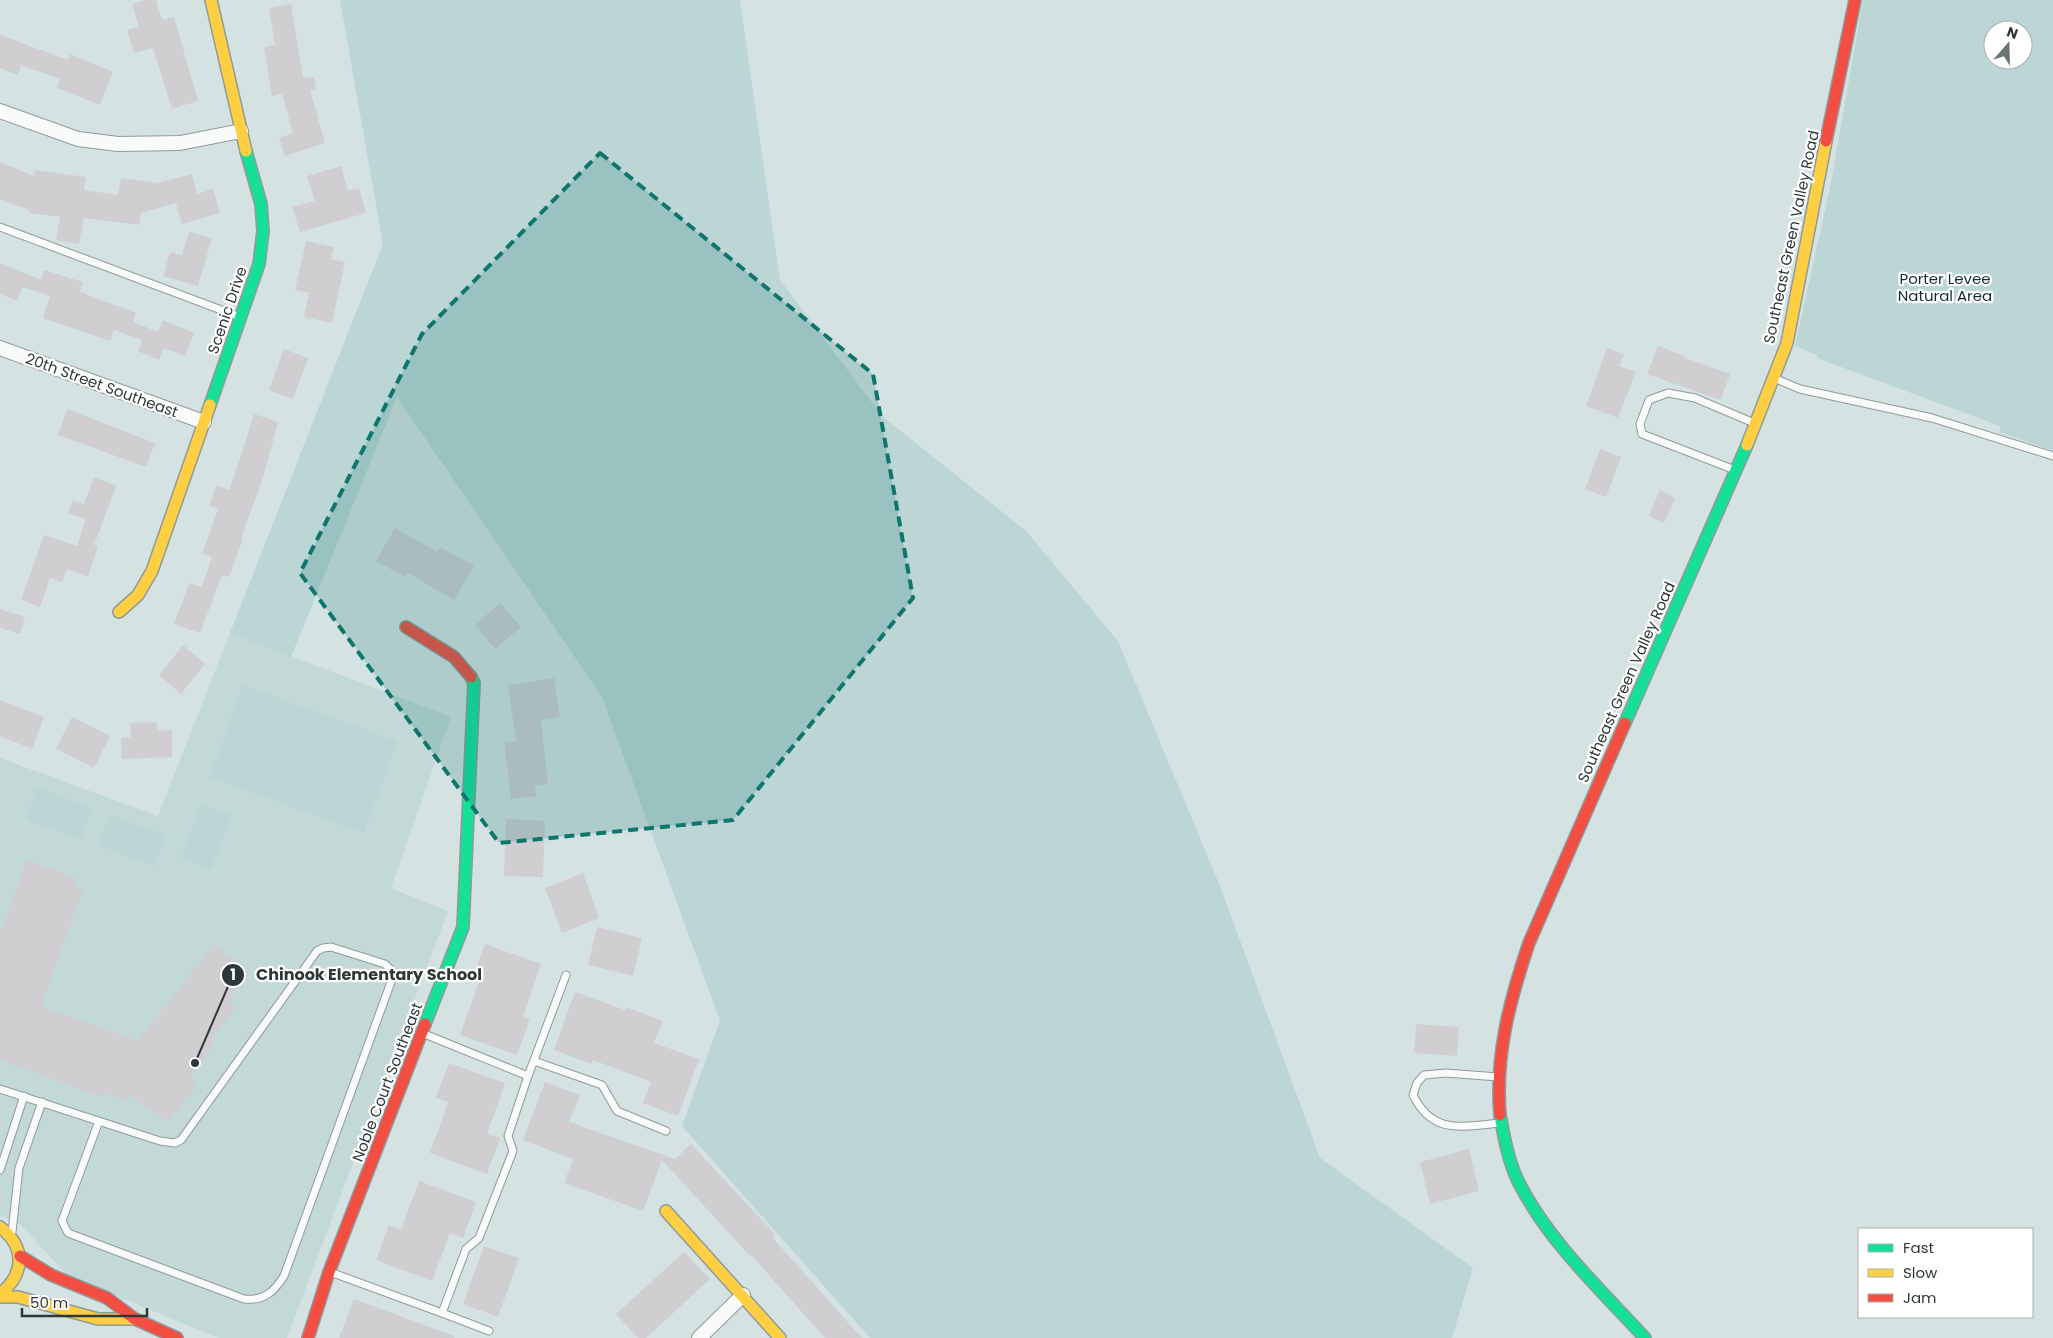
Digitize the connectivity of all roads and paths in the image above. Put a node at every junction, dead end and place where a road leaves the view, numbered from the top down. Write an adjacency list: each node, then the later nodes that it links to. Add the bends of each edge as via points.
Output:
1 (211, 0): 4 (street, Scenic Drive)
2 (1855, 0): 8 (street, Southeast Green Valley Road, via 1787,343)
3 (0, 111): 4 (street, via 78,139 118,144 180,143)
4 (240, 130): 6 (street, Scenic Drive, via 261,204 263,231 259,264)
5 (0, 227): 6 (lane)
6 (240, 317): 9 (street, Scenic Drive)
7 (0, 348): 9 (street, 20th Street Southeast)
8 (1774, 378): 10 (street, Southeast Green Valley Road); 11 (lane, via 1800,389 1932,418)
9 (204, 422): 13 (street, Scenic Drive, via 152,571 138,595)
10 (1755, 423): 12 (street, Southeast Green Valley Road); 12 (lane, via 1695,398 1668,393 1649,400 1640,424 1642,434)
11 (2053, 456)
12 (1736, 470): 19 (street, Southeast Green Valley Road, via 1530,943 1509,1005)
13 (119, 612)
14 (406, 627): 16 (street, Noble Court Southeast, via 456,659 474,683 463,926)
15 (566, 975): 17 (lane)
16 (422, 1032): 18 (lane); 31 (street, Noble Court Southeast)
17 (534, 1061): 18 (lane); 25 (lane, via 602,1085 617,1111)
18 (528, 1076): 34 (lane, via 508,1136 514,1151 479,1238 466,1249)
19 (1498, 1077): 24 (street, Southeast Green Valley Road); 24 (lane, via 1446,1073 1424,1075 1417,1082 1413,1095 1420,1109 1435,1122 1452,1127)
20 (0, 1089): 21 (lane)
21 (24, 1096): 22 (lane); 26 (lane)
22 (42, 1102): 23 (lane); 29 (lane, via 19,1168)
23 (99, 1121): 23 (lane, via 160,1141 175,1143 181,1140 317,951 332,947 385,964 392,971 391,982 288,1267 276,1290 264,1298 244,1299 68,1232 62,1221)
24 (1502, 1122): 41 (street, Southeast Green Valley Road, via 1511,1160 1536,1212)
25 (666, 1131)
26 (0, 1170)
27 (666, 1211): 32 (street)
28 (0, 1227): 29 (street)
29 (11, 1236): 30 (street)
30 (20, 1256): 33 (street, via 15,1280); 35 (street, via 51,1275 107,1298)
31 (329, 1272): 34 (lane); 38 (street, Noble Court Southeast)
32 (744, 1295): 39 (street); 40 (street)
33 (0, 1296): 35 (street, via 18,1297 98,1319)
34 (442, 1313): 36 (lane)
35 (135, 1319): 37 (street)
36 (489, 1331)
37 (171, 1337)
38 (308, 1338)
39 (699, 1338)
40 (780, 1338)
41 (1645, 1338)

